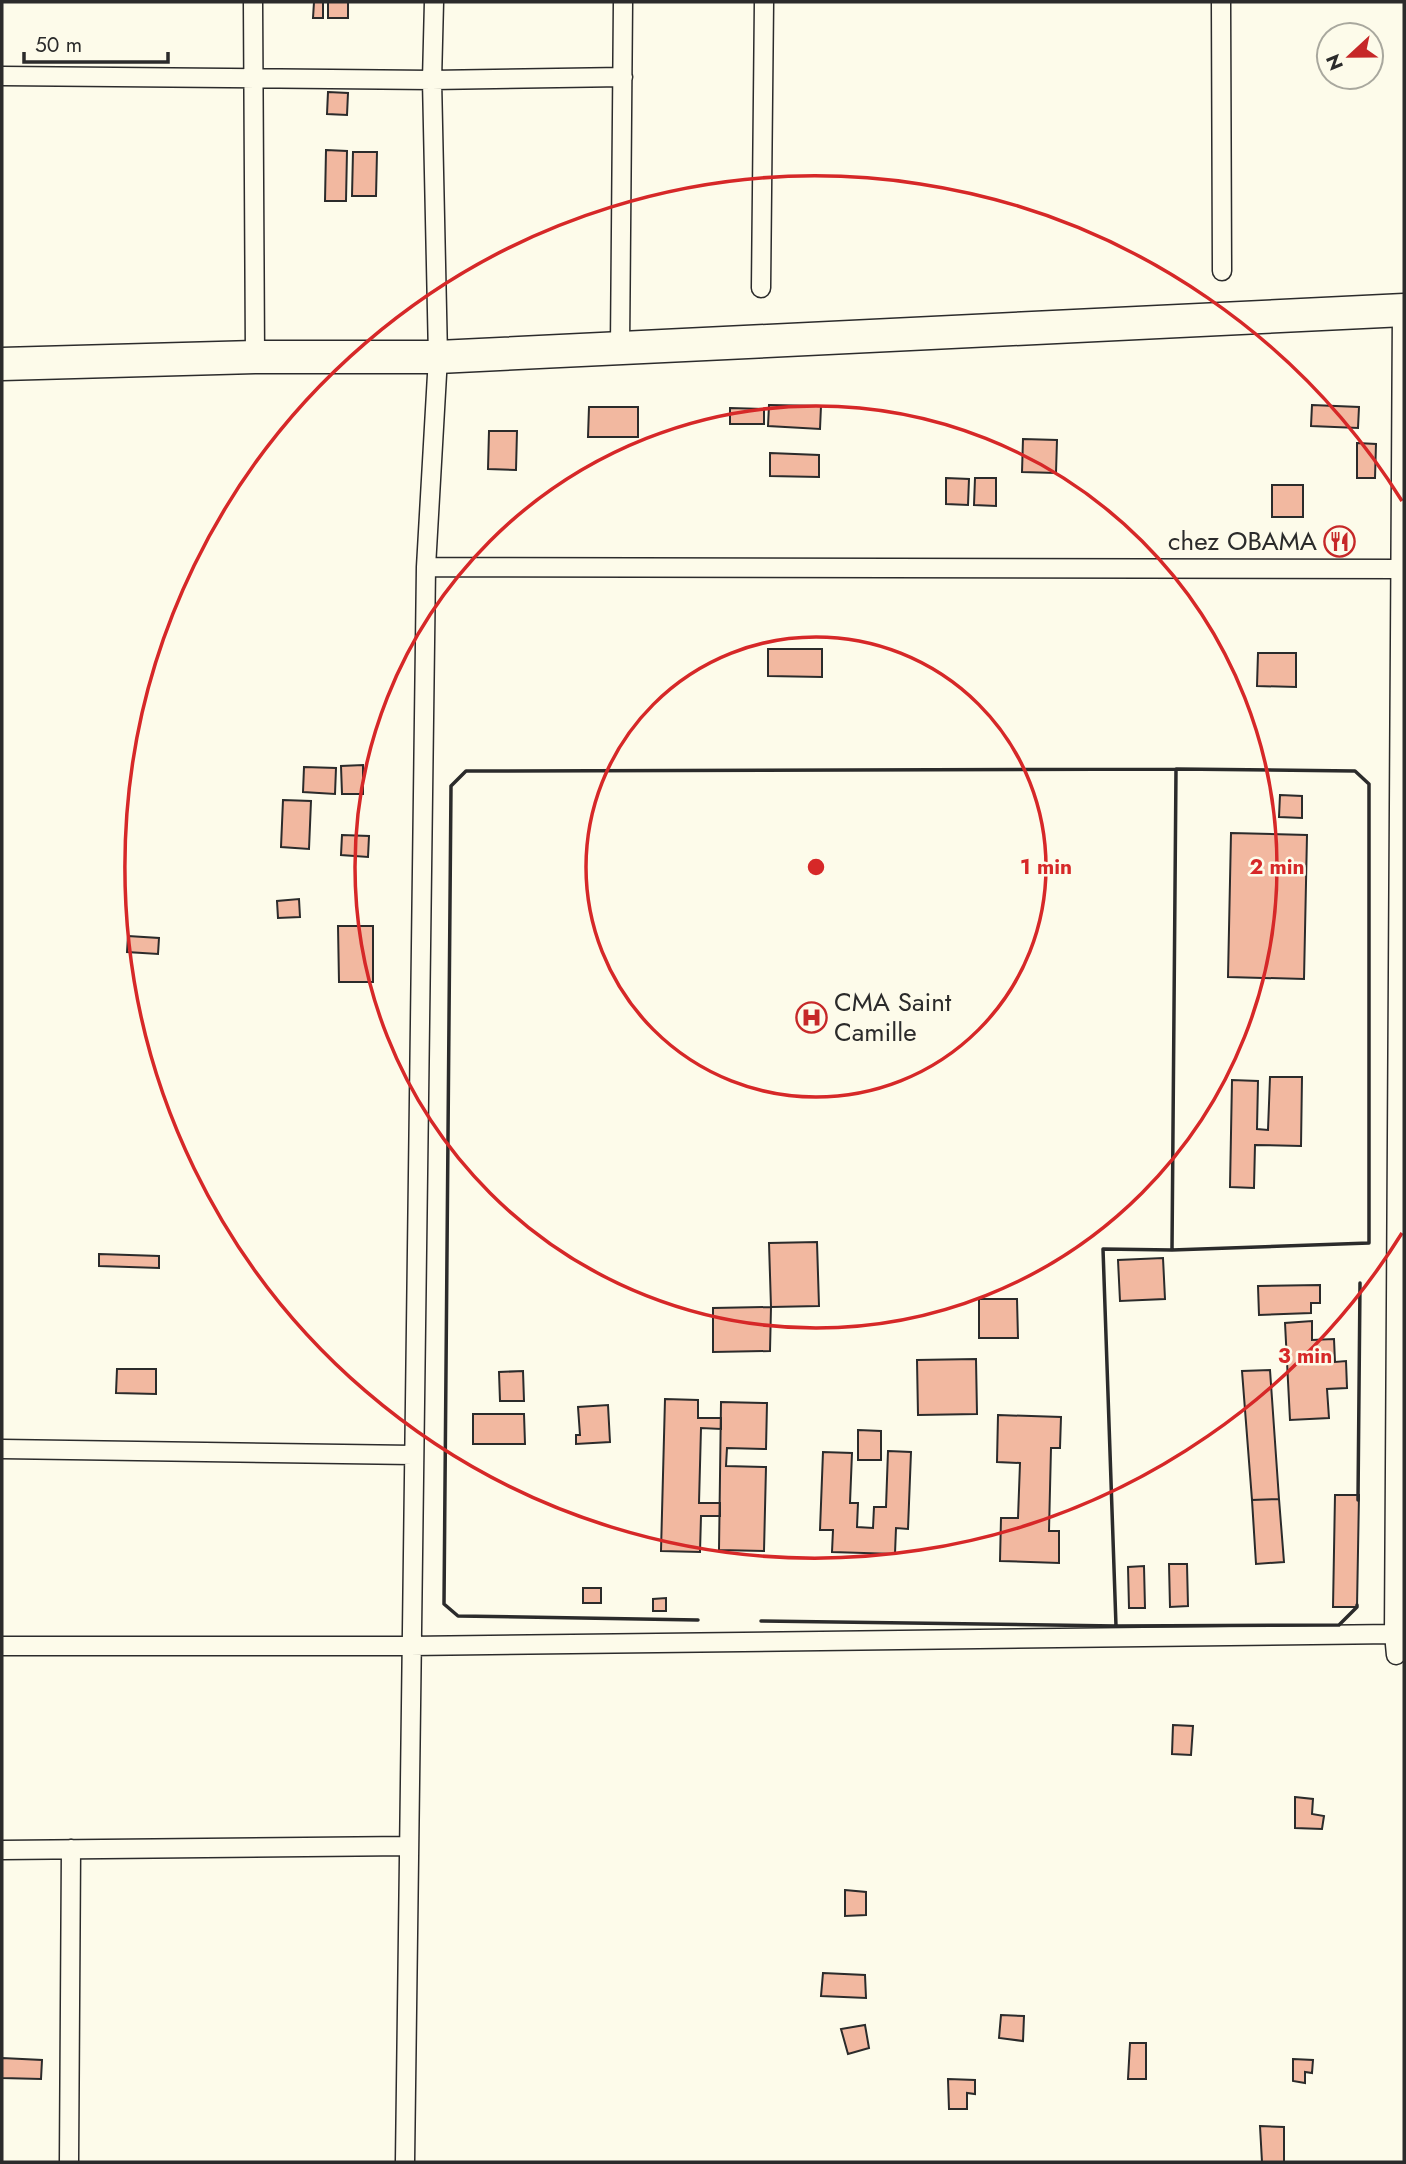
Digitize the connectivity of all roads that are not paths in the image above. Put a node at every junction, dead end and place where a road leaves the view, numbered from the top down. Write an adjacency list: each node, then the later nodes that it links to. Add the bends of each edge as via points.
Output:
1 (253, 2): 8 (street)
2 (434, 2): 9 (street)
3 (623, 2): 7 (street)
4 (764, 2): 11 (street)
5 (1221, 2): 10 (street)
6 (2, 76): 8 (street)
7 (623, 77): 9 (street); 13 (street)
8 (253, 78): 9 (street); 14 (street)
9 (432, 80): 15 (street)
10 (1222, 271)
11 (761, 288)
12 (1403, 310): 13 (highway); 18 (street)
13 (620, 347): 15 (highway)
14 (255, 357): 15 (highway); 16 (highway)
15 (438, 357): 17 (street)
16 (2, 364)
17 (426, 567): 18 (street); 20 (street)
18 (1401, 569): 21 (street)
19 (2, 1449): 20 (street)
20 (413, 1455): 23 (street)
21 (1394, 1634): 23 (street); 24 (street)
22 (2, 1646): 23 (street)
23 (410, 1646): 25 (street)
24 (1396, 1655)
25 (408, 1846): 26 (street); 29 (street)
26 (71, 1849): 27 (street); 28 (street)
27 (2, 1850)
28 (69, 2162)
29 (405, 2162)

